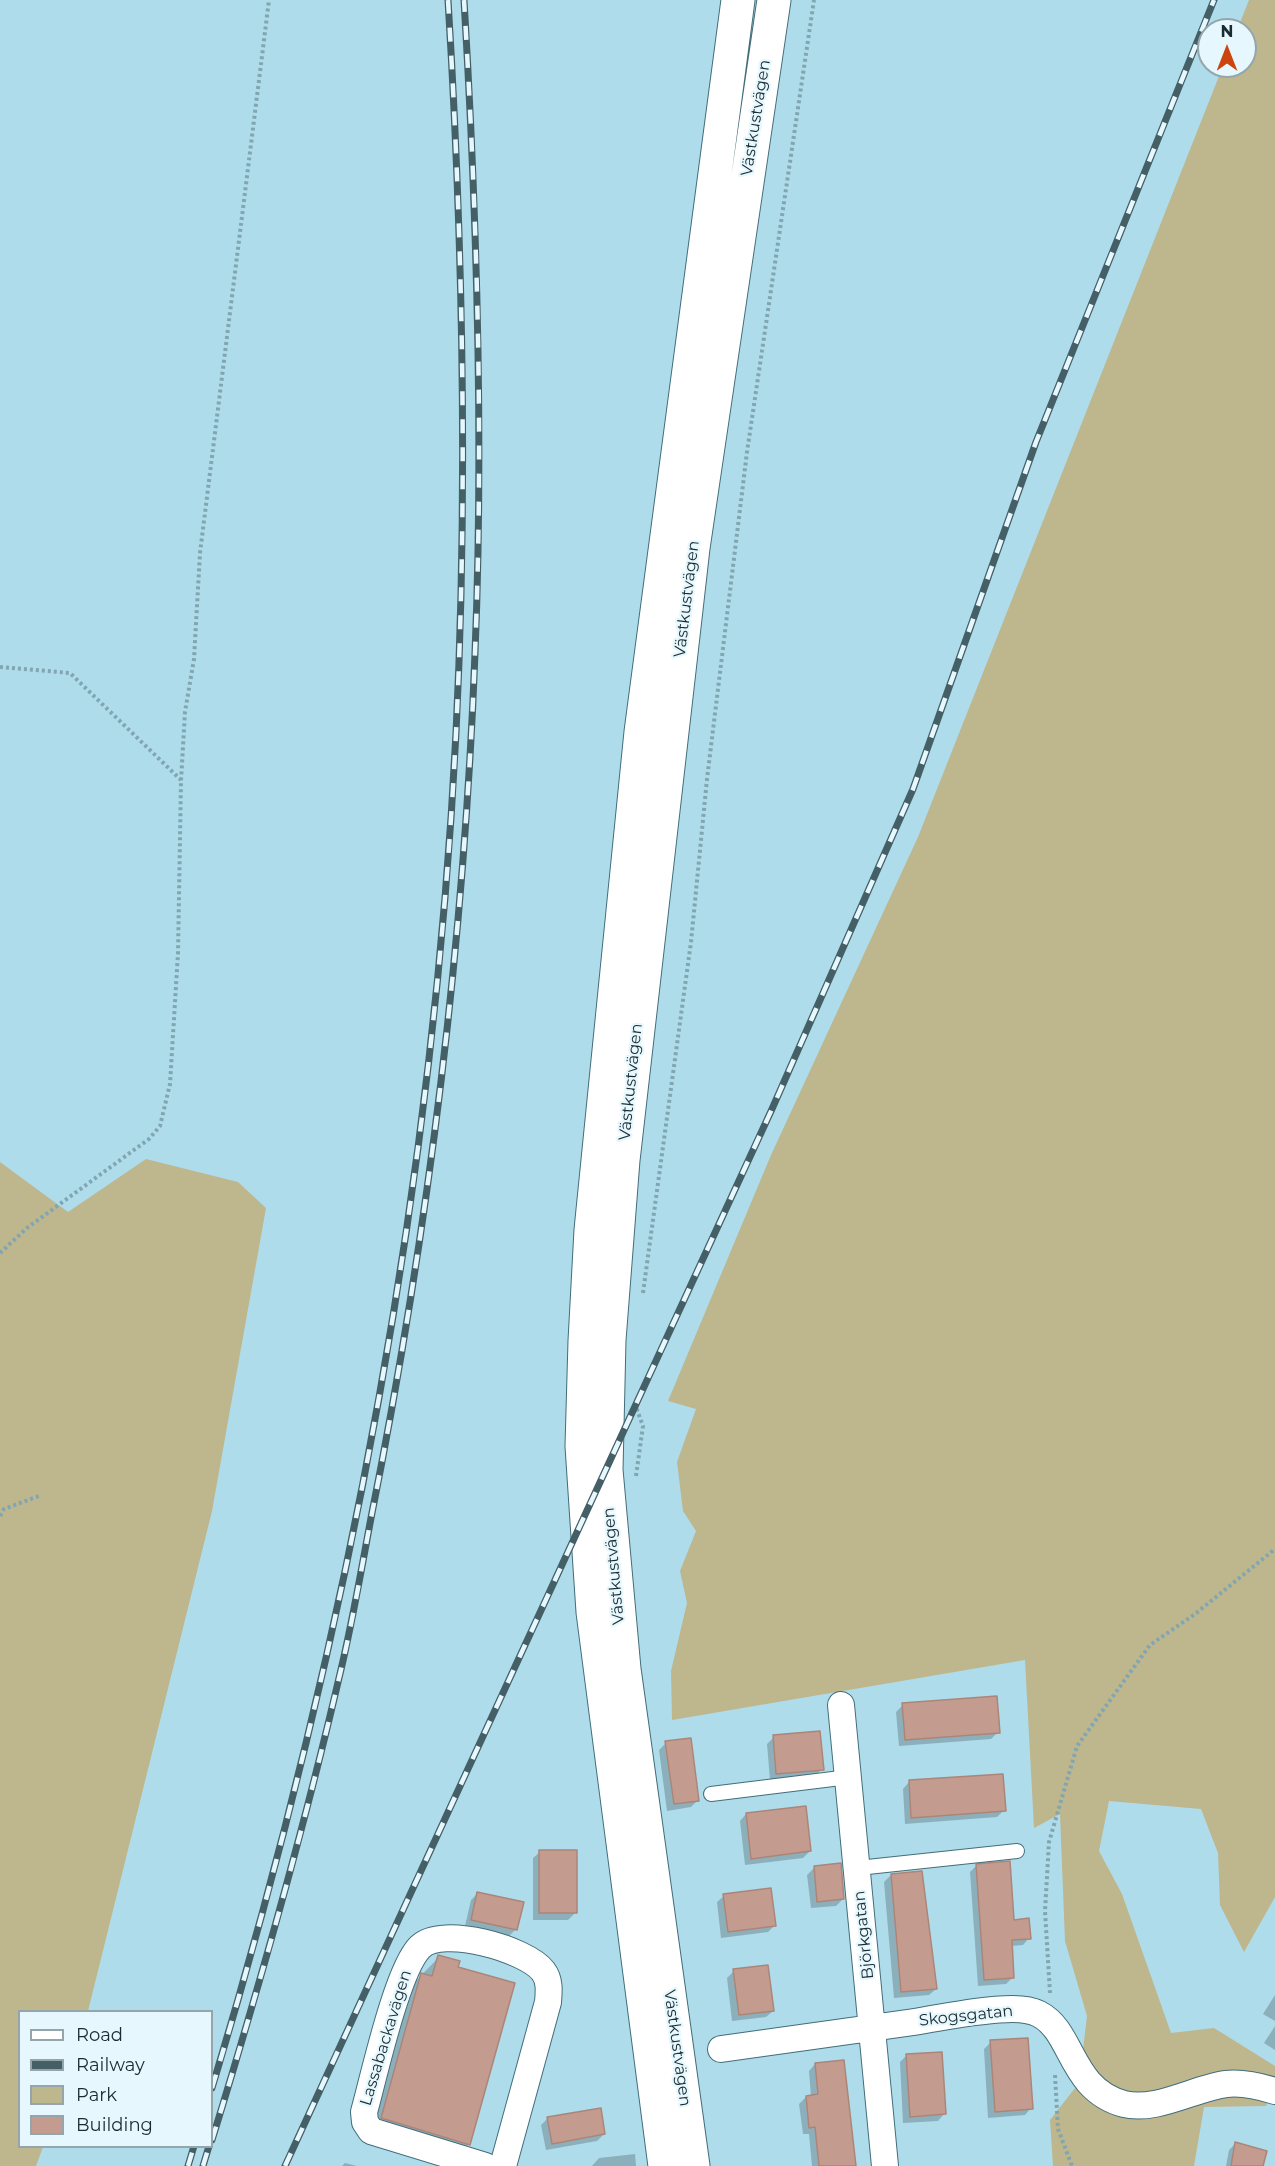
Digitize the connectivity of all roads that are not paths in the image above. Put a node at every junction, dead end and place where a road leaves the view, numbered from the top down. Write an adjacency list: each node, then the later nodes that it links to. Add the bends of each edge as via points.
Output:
1 (738, 0): 13 (main road, Västkustvägen, via 640,732 591,1230 585,1341 582,1446 593,1612)
2 (774, 0): 14 (main road, Västkustvägen, via 690,571 625,1137 609,1340 606,1470 624,1669)
3 (841, 1705): 4 (street, Björkgatan)
4 (849, 1777): 5 (lane); 7 (street, Björkgatan)
5 (711, 1794)
6 (1017, 1851): 7 (lane)
7 (858, 1868): 8 (street, Björkgatan)
8 (873, 2027): 9 (street, Skogsgatan); 10 (street, Skogsgatan, via 1011,2009 1040,2015 1052,2024 1087,2081 1126,2104 1159,2102 1226,2084); 15 (street, Björkgatan)
9 (721, 2049)
10 (1275, 2091)
11 (485, 2166): 12 (street, Lassabackavägen, via 371,2131 365,2122 364,2112 400,1983 410,1960 430,1939 465,1938 526,1956 544,1971 548,1980 548,2002)
12 (503, 2166)
13 (665, 2166)
14 (693, 2166)
15 (885, 2166)

